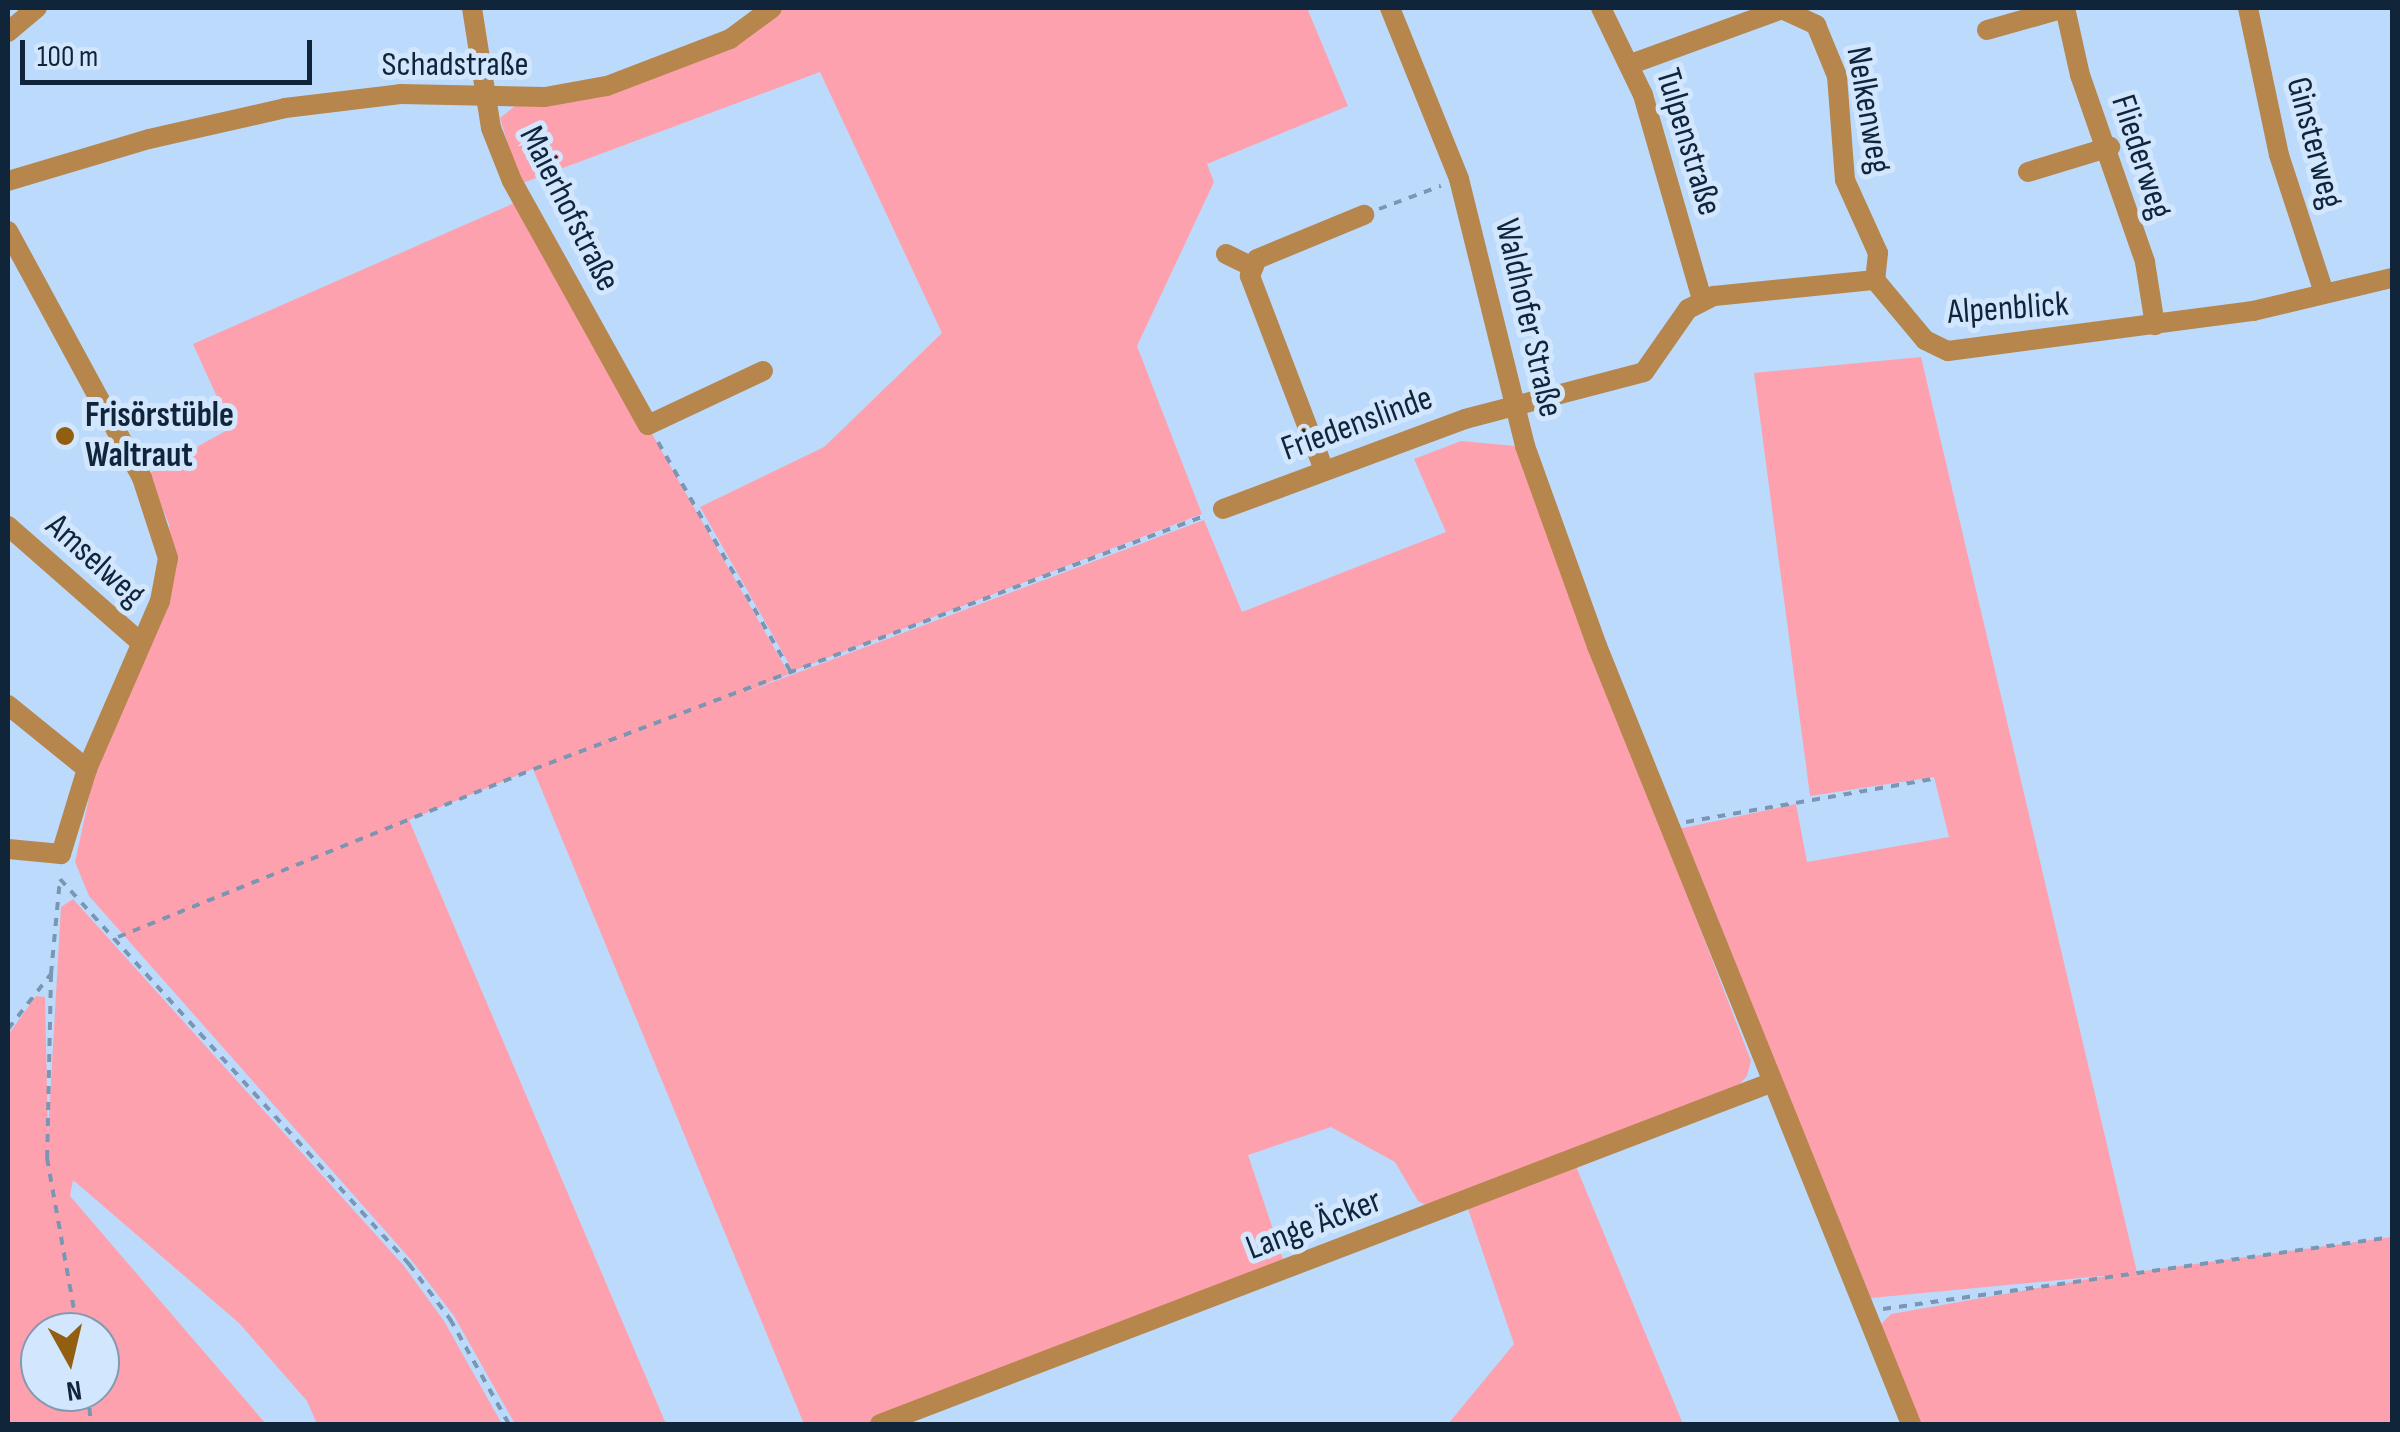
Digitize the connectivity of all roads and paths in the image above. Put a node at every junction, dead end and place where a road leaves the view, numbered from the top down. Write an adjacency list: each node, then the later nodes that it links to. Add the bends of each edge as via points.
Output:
1 (37, 8): 9 (street)
2 (472, 8): 11 (street, Maierhofstraße)
3 (772, 8): 11 (street, Schadstraße, via 730,39 638,77 545,97)
4 (1390, 8): 26 (street, Waldhofer Straße, via 1470,212)
5 (1600, 8): 10 (street, Tulpenstraße)
6 (2065, 8): 8 (street); 12 (street, Fliederweg, via 2080,75)
7 (2248, 8): 22 (street, Ginsterweg, via 2279,155)
8 (1987, 30)
9 (8, 32)
10 (1631, 64): 21 (street, Nelkenweg, via 1782,9 1816,25 1836,76 1846,180 1878,253); 23 (street, Tulpenstraße)
11 (485, 94): 14 (street, Schadstraße, via 400,94 285,108 149,138); 27 (street, Maierhofstraße, via 512,181)
12 (2110, 147): 13 (street); 24 (street, Fliederweg, via 2125,217 2148,274)
13 (2028, 172)
14 (8, 181)
15 (1434, 188): 16 (path)
16 (1364, 215): 19 (street)
17 (8, 231): 31 (street, via 72,339 162,526 166,580)
18 (1226, 254): 19 (street)
19 (1252, 266): 28 (street, via 1252,287)
20 (2392, 278): 22 (street, Alpenblick)
21 (1875, 280): 23 (street); 24 (street, Alpenblick, via 1925,340 1948,352)
22 (2324, 294): 24 (street, Alpenblick)
23 (1702, 300): 26 (street, via 1680,317 1653,367)
24 (2155, 326)
25 (764, 371): 27 (street)
26 (1514, 403): 28 (street, Friedenslinde); 36 (street, Waldhofer Straße, via 1596,646)
27 (648, 425): 32 (path)
28 (1324, 470): 29 (street, Friedenslinde)
29 (1223, 509): 32 (path)
30 (8, 526): 31 (street, Amselweg)
31 (141, 643): 34 (street)
32 (792, 674): 40 (path, via 534,769)
33 (8, 706): 34 (street, via 71,763)
34 (87, 769): 38 (street)
35 (1932, 778): 36 (path)
36 (1667, 826): 43 (street, Waldhofer Straße)
37 (8, 849): 38 (street)
38 (61, 854): 39 (path)
39 (60, 879): 40 (path); 41 (path)
40 (118, 938): 47 (path, via 409,1264 450,1319)
41 (51, 974): 42 (path); 45 (path, via 47,1158)
42 (8, 1029)
43 (1770, 1083): 46 (street, Waldhofer Straße); 48 (street, Lange Äcker)
44 (2392, 1237): 46 (path, via 1885,1308)
45 (74, 1312)
46 (1865, 1317): 49 (street, Waldhofer Straße)
47 (509, 1424)
48 (880, 1424)
49 (1911, 1424)

